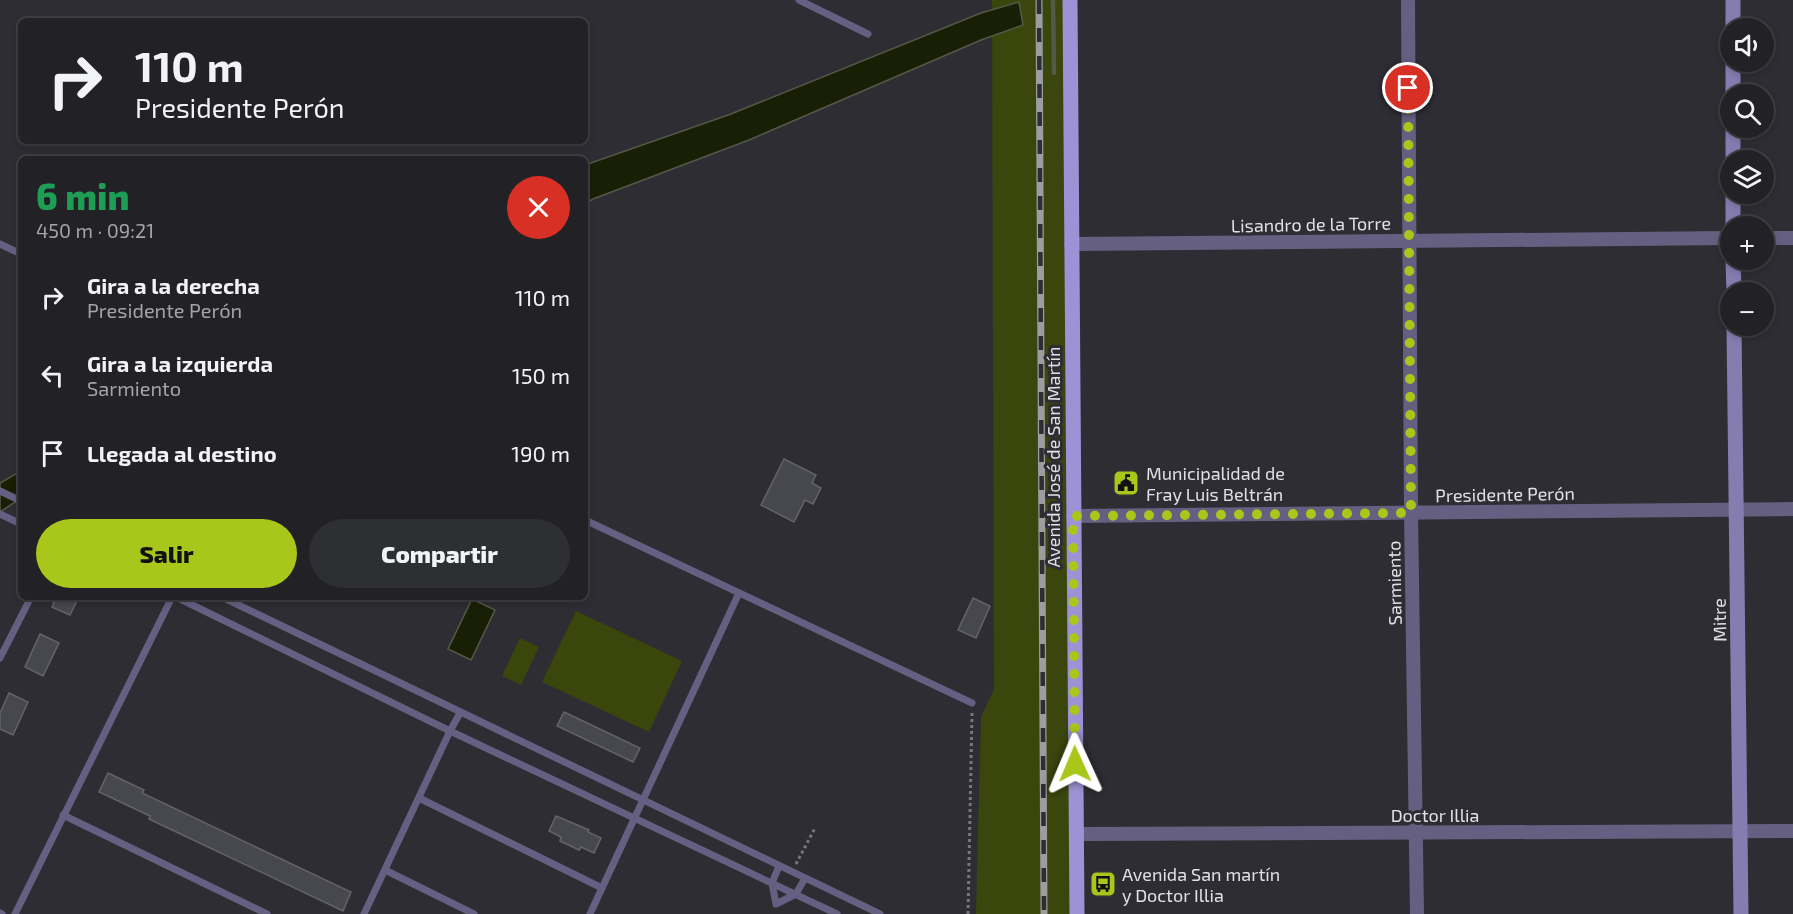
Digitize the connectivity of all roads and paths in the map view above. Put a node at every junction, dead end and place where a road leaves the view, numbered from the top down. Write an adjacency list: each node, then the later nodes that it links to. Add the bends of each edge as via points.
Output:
1 (799, 0): 6 (lane)
2 (1070, 0): 12 (main road, Avenida José de San Martín)
3 (1408, 0): 10 (street, Sarmiento)
4 (1733, 0): 5 (street)
5 (1733, 18)
6 (868, 34)
7 (1720, 238): 10 (street, Lisandro de la Torre)
8 (1774, 238): 9 (street)
9 (1793, 238)
10 (1409, 241): 12 (street, Lisandro de la Torre); 19 (street, Sarmiento)
11 (0, 244): 13 (lane)
12 (1071, 244): 21 (main road, Avenida José de San Martín)
13 (18, 253)
14 (1734, 336): 17 (street, Mitre)
15 (0, 491): 16 (lane)
16 (18, 500)
17 (1737, 509): 18 (street, Presidente Perón); 19 (street, Presidente Perón); 39 (street, Mitre)
18 (1793, 509)
19 (1411, 513): 21 (street, Presidente Perón); 40 (street, Sarmiento)
20 (0, 514): 23 (lane)
21 (1073, 516): 41 (main road, Avenida José de San Martín)
22 (588, 521): 24 (lane)
23 (18, 523)
24 (740, 593): 30 (lane); 34 (lane)
25 (29, 600): 29 (lane)
26 (172, 600): 35 (lane)
27 (180, 600): 32 (lane)
28 (228, 600): 31 (lane)
29 (0, 658)
30 (972, 703): 56 (path)
31 (460, 712): 32 (lane); 34 (lane)
32 (450, 731): 33 (lane); 36 (lane)
33 (419, 798): 43 (lane); 47 (lane)
34 (643, 801): 36 (lane); 42 (lane)
35 (63, 815): 49 (lane); 50 (lane)
36 (635, 817): 46 (lane); 47 (lane)
37 (815, 828): 44 (path)
38 (1793, 831): 39 (street, Doctor Illia)
39 (1741, 832): 40 (street, Doctor Illia); 59 (street, Mitre)
40 (1416, 833): 41 (street, Doctor Illia); 58 (street, Sarmiento)
41 (1077, 834): 57 (main road, Avenida José de San Martín)
42 (779, 866): 44 (lane); 46 (lane)
43 (385, 870): 51 (lane); 52 (lane)
44 (792, 872): 45 (lane)
45 (804, 878): 48 (lane); 55 (lane)
46 (772, 883): 48 (lane); 48 (lane, via 776,904)
47 (602, 888): 53 (lane)
48 (796, 894): 54 (lane)
49 (15, 914)
50 (267, 914)
51 (364, 914)
52 (474, 914)
53 (590, 914)
54 (837, 914)
55 (880, 914)
56 (968, 914)
57 (1077, 914)
58 (1417, 914)
59 (1741, 914)

